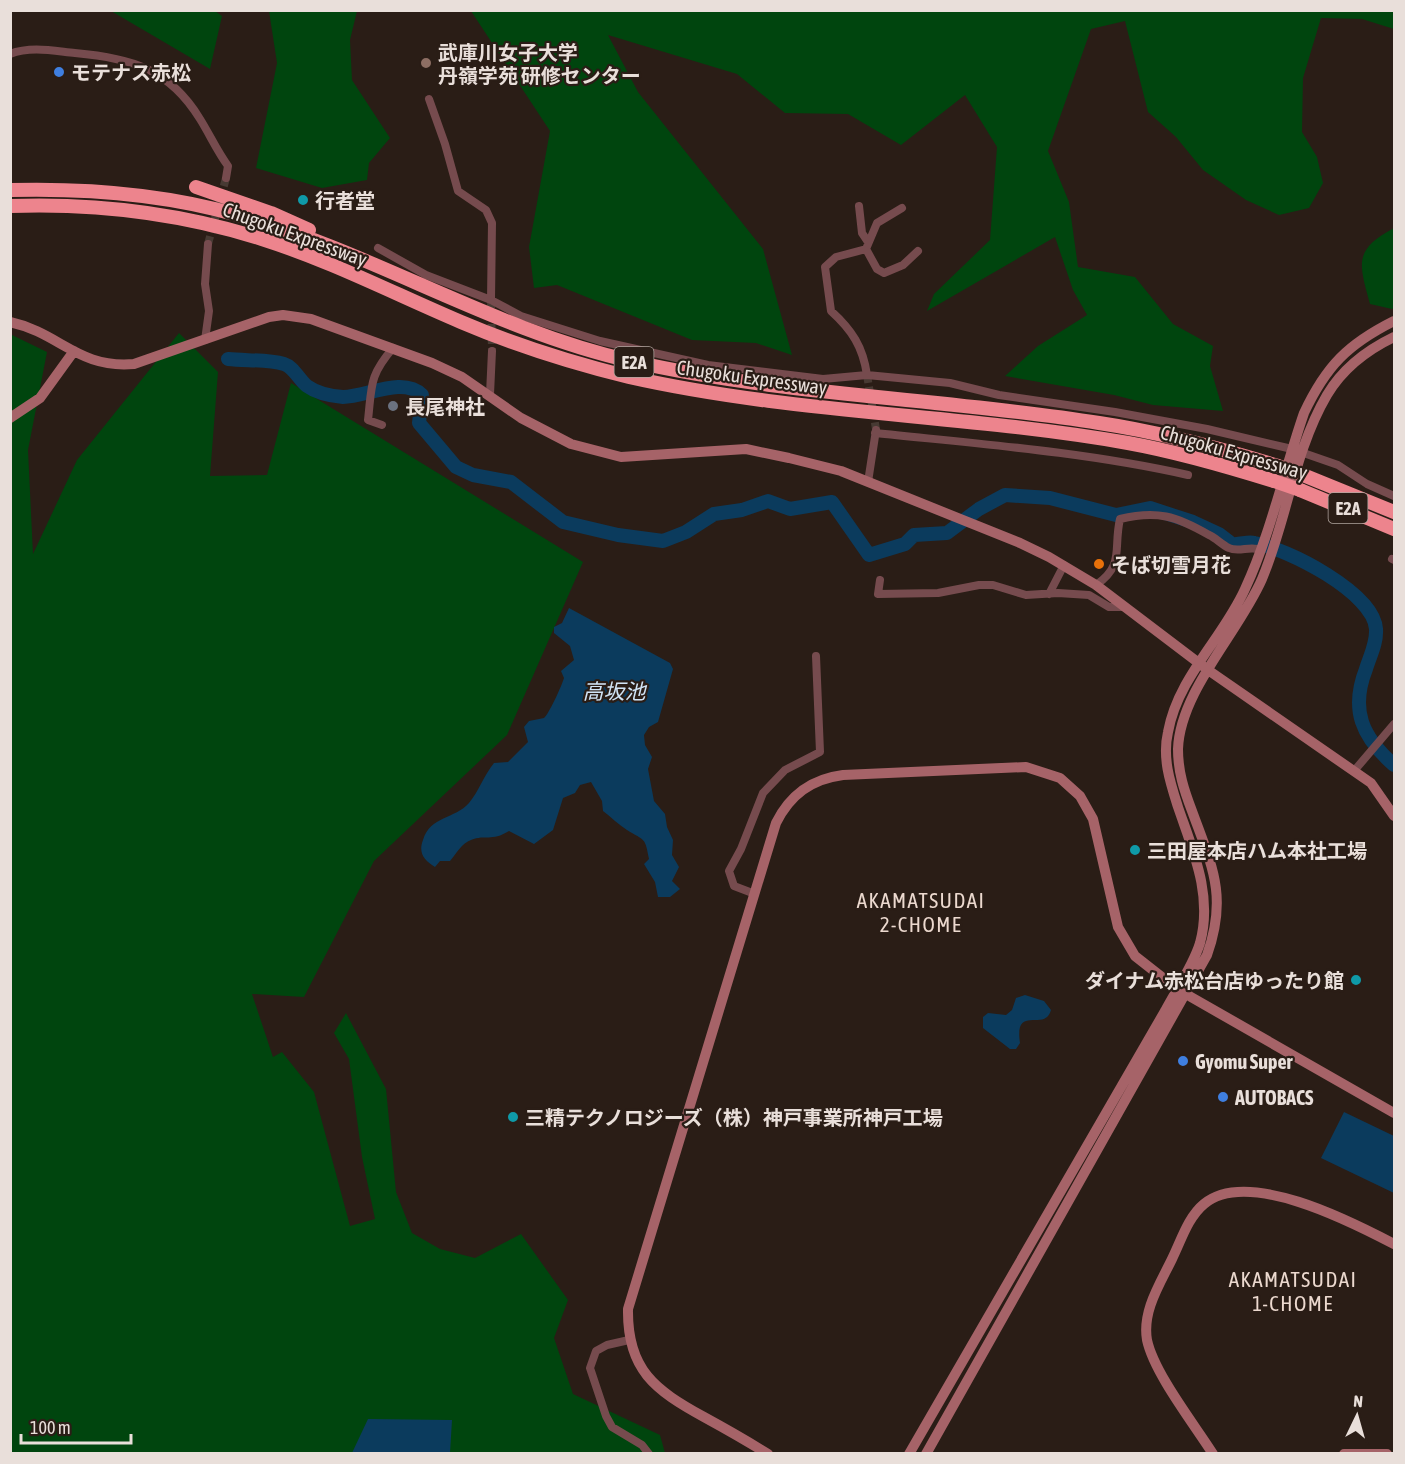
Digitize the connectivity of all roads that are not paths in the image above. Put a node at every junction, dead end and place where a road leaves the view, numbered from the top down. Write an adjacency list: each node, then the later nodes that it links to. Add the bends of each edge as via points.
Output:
1 (10, 54): 3 (street, via 35,49 140,63 167,81 199,117 228,166)
2 (429, 99): 14 (street, via 458,191 486,210 492,224)
3 (226, 177)
4 (196, 187): 13 (highway, via 271,213)
5 (10, 190): 13 (highway, Chugoku Expressway / E2A, via 116,192 199,205 269,224)
6 (10, 206): 32 (highway, Chugoku Expressway / E2A, bridge, via 116,208 178,216 321,261 521,345 590,367 741,397 1119,442 1274,481)
7 (859, 207): 10 (street)
8 (902, 208): 10 (street, via 877,222)
9 (208, 244): 18 (street)
10 (867, 246): 12 (street, via 877,269 884,273 903,265); 22 (street, via 836,257 825,267 831,312 850,328 865,360)
11 (378, 248): 14 (street, via 426,275)
12 (918, 251)
13 (390, 273): 31 (highway, Chugoku Expressway / E2A, bridge, via 528,331 628,360 767,385 1100,423 1218,448 1278,466)
14 (491, 300): 22 (street, via 521,316 600,341 708,364 823,380)
15 (1395, 321): 26 (street, via 1354,344 1336,360 1315,391)
16 (10, 322): 20 (street, via 36,330)
17 (1395, 337): 27 (street, via 1373,347 1347,368 1327,395)
18 (205, 340): 19 (street, via 283,315 311,319); 20 (street, via 134,364 92,361)
19 (393, 348): 23 (street, via 462,377); 25 (street, via 376,367 372,381 368,420)
20 (74, 351): 24 (street, via 40,398)
21 (492, 351): 23 (street)
22 (867, 375): 26 (street, via 950,383 999,395 1207,429)
23 (490, 394): 29 (street, via 521,418 571,444 621,457 747,449 841,471)
24 (10, 418)
25 (382, 425)
26 (1292, 449): 27 (street); 33 (street, via 1268,527)
27 (1304, 453): 30 (street, via 1338,465); 33 (street, via 1278,533)
28 (1188, 475): 29 (street, via 1035,450 876,431)
29 (868, 482): 34 (street, via 1020,543)
30 (1395, 496)
31 (1395, 512)
32 (1395, 529)
33 (1266, 553): 36 (street, via 1256,547 1229,549 1210,535 1173,519 1143,513 1120,519 1116,565); 40 (street)
34 (1064, 565): 36 (street); 37 (street)
35 (880, 580): 37 (street, via 878,594 938,592 979,585 1003,587 1026,596)
36 (1096, 585): 38 (street)
37 (1048, 594): 38 (street, via 1089,595 1108,607)
38 (1124, 607): 40 (street)
39 (816, 656): 44 (street, via 820,752 785,770 763,793 729,871 734,886)
40 (1203, 667): 42 (street); 45 (street, via 1184,719 1178,762 1181,781 1214,872 1218,902 1216,930 1207,955)
41 (1395, 724): 42 (street)
42 (1354, 771): 43 (street, via 1371,783)
43 (1395, 816)
44 (755, 894): 45 (street, via 782,812 792,798 815,782 843,775 1037,769 1070,786 1088,807 1124,941 1147,968); 48 (street, via 628,1309)
45 (1181, 992): 46 (street); 51 (street); 52 (street)
46 (1395, 1113)
47 (1395, 1244): 53 (street, via 1328,1214 1259,1191 1228,1191 1203,1205 1192,1218 1154,1298 1146,1326 1154,1361)
48 (629, 1340): 49 (street, via 596,1351 590,1368 612,1427 642,1445); 50 (street, via 642,1369 667,1397)
49 (649, 1454)
50 (768, 1454)
51 (909, 1454)
52 (926, 1454)
53 (1213, 1454)
54 (1344, 1454): 55 (street)
55 (1387, 1454)

